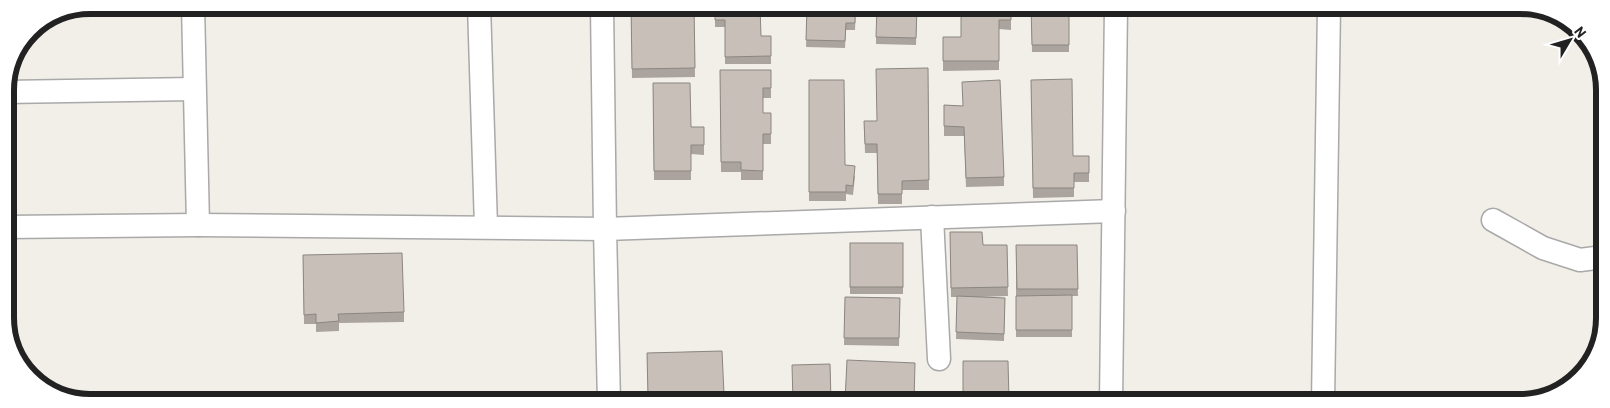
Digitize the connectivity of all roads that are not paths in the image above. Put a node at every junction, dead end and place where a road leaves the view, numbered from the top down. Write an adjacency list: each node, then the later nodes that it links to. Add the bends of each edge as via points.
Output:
1 (193, 14): 6 (street)
2 (479, 14): 13 (street)
3 (602, 14): 14 (street)
4 (1116, 14): 8 (street)
5 (1329, 14): 19 (street)
6 (194, 89): 7 (street); 11 (street)
7 (14, 92)
8 (1114, 211): 9 (street); 18 (street)
9 (932, 217): 14 (street); 16 (street)
10 (1493, 220): 15 (street, via 1543,248 1580,260)
11 (198, 225): 12 (street); 13 (street)
12 (14, 227)
13 (486, 227): 14 (street)
14 (604, 229): 17 (street)
15 (1596, 258)
16 (939, 359)
17 (609, 394)
18 (1112, 394)
19 (1323, 394)

